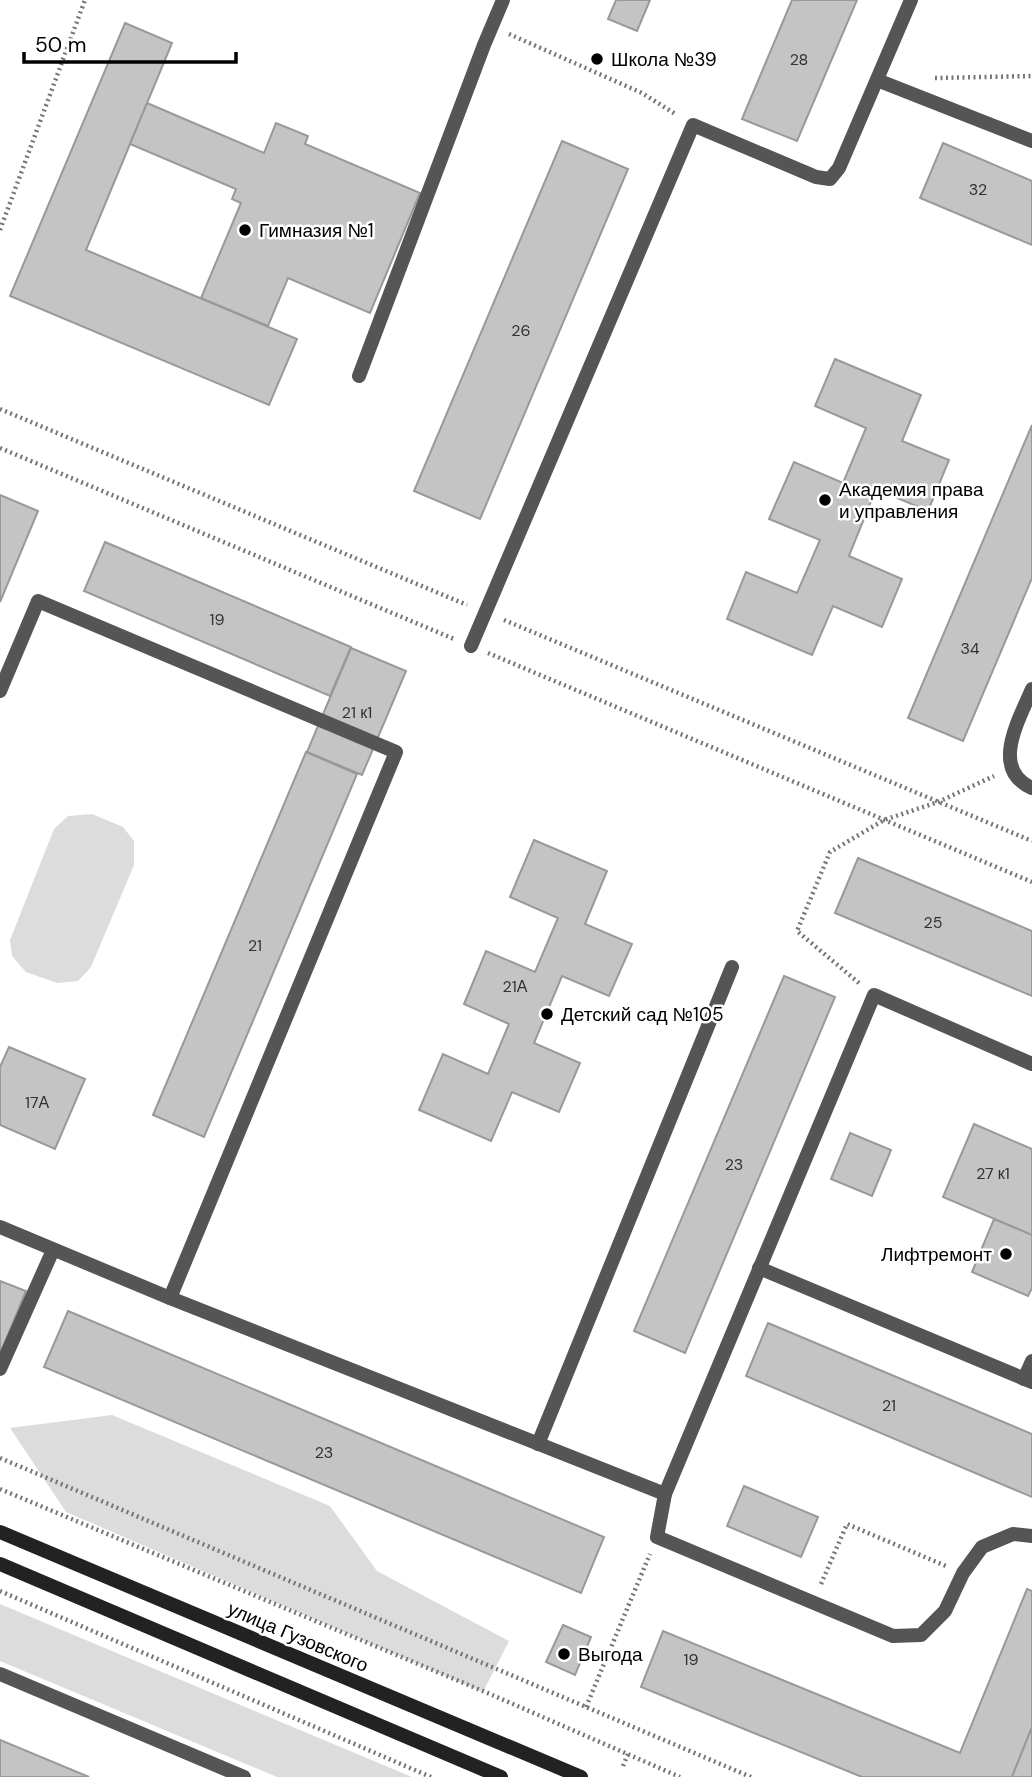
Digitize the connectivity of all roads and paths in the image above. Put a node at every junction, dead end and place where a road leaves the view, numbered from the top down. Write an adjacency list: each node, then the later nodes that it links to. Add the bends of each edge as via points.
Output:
1 (85, 0): 10 (path)
2 (911, 0): 7 (lane)
3 (498, 2): 4 (lane)
4 (492, 26): 8 (path, via 642,93); 11 (lane)
5 (1032, 76): 6 (path)
6 (929, 78)
7 (877, 80): 8 (lane, via 830,179); 9 (lane)
8 (692, 125): 14 (lane)
9 (1032, 141)
10 (0, 230)
11 (359, 376)
12 (0, 409): 14 (path)
13 (0, 447): 15 (path)
14 (486, 613): 15 (lane); 20 (path)
15 (471, 646): 21 (path)
16 (1032, 689): 18 (lane, via 1009,743)
17 (0, 691): 30 (lane, via 38,601 396,752)
18 (1011, 769): 19 (lane); 20 (path)
19 (1032, 788)
20 (938, 802): 21 (path); 22 (path)
21 (884, 820): 23 (path); 25 (path, via 830,852 797,930)
22 (1032, 841)
23 (1032, 882)
24 (732, 967): 34 (lane)
25 (874, 995): 26 (lane); 29 (lane)
26 (1032, 1064)
27 (0, 1227): 28 (lane)
28 (53, 1250): 30 (lane); 32 (lane)
29 (759, 1268): 33 (lane); 37 (lane)
30 (170, 1298): 34 (lane)
31 (1032, 1361): 33 (lane)
32 (0, 1369)
33 (1028, 1381)
34 (538, 1444): 37 (lane)
35 (0, 1458): 46 (path)
36 (0, 1489): 47 (path)
37 (665, 1494): 40 (lane)
38 (0, 1532): 52 (main road, улица Гузовского)
39 (1032, 1536): 42 (lane, via 1013,1534 982,1547)
40 (657, 1537): 44 (lane); 46 (path)
41 (0, 1564): 51 (main road)
42 (963, 1573): 44 (lane, via 946,1611 921,1635 894,1636); 44 (path, via 846,1524)
43 (0, 1591): 50 (path)
44 (813, 1602)
45 (0, 1674): 49 (lane)
46 (586, 1707): 54 (path)
47 (628, 1754): 48 (path); 53 (path)
48 (623, 1766)
49 (244, 1777)
50 (431, 1777)
51 (501, 1777)
52 (581, 1777)
53 (680, 1777)
54 (751, 1777)

